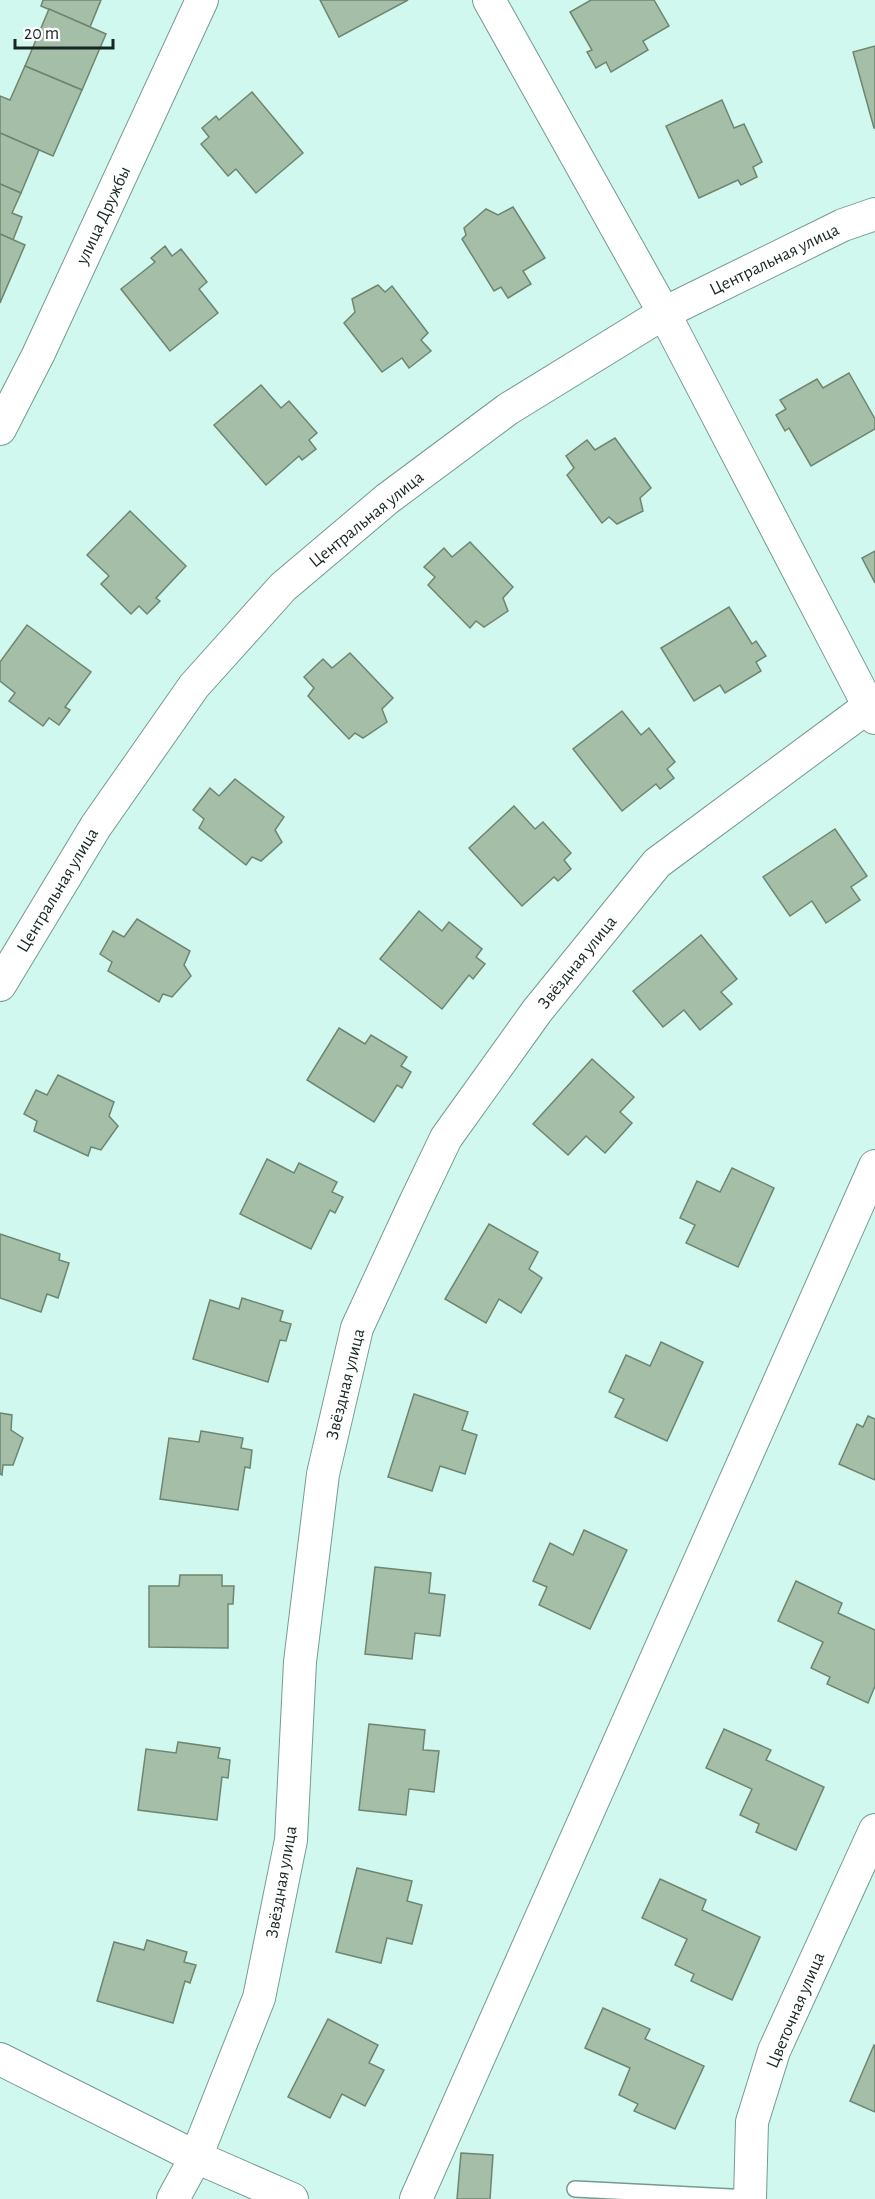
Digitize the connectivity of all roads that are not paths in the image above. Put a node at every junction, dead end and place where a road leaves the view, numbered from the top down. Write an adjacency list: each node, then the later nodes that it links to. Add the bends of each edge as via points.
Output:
1 (202, 0): 5 (street, улица Дружбы)
2 (489, 0): 4 (street)
3 (875, 214): 4 (street, Центральная улица, via 843,225)
4 (664, 313): 6 (street); 7 (street, Центральная улица, via 508,409 387,499 283,587 194,686 96,826)
5 (0, 429)
6 (872, 712): 11 (street, Звёздная улица, via 657,864 537,1011 446,1138 357,1328 323,1474 300,1662 291,1840 259,1998)
7 (0, 985)
8 (875, 1166): 15 (street)
9 (875, 1830): 16 (street, Цветочная улица, via 774,2051 752,2122)
10 (0, 2059): 11 (street)
11 (196, 2157): 13 (street, Звёздная улица); 14 (street)
12 (575, 2189): 16 (lane)
13 (173, 2199)
14 (292, 2199)
15 (416, 2199)
16 (751, 2199)

